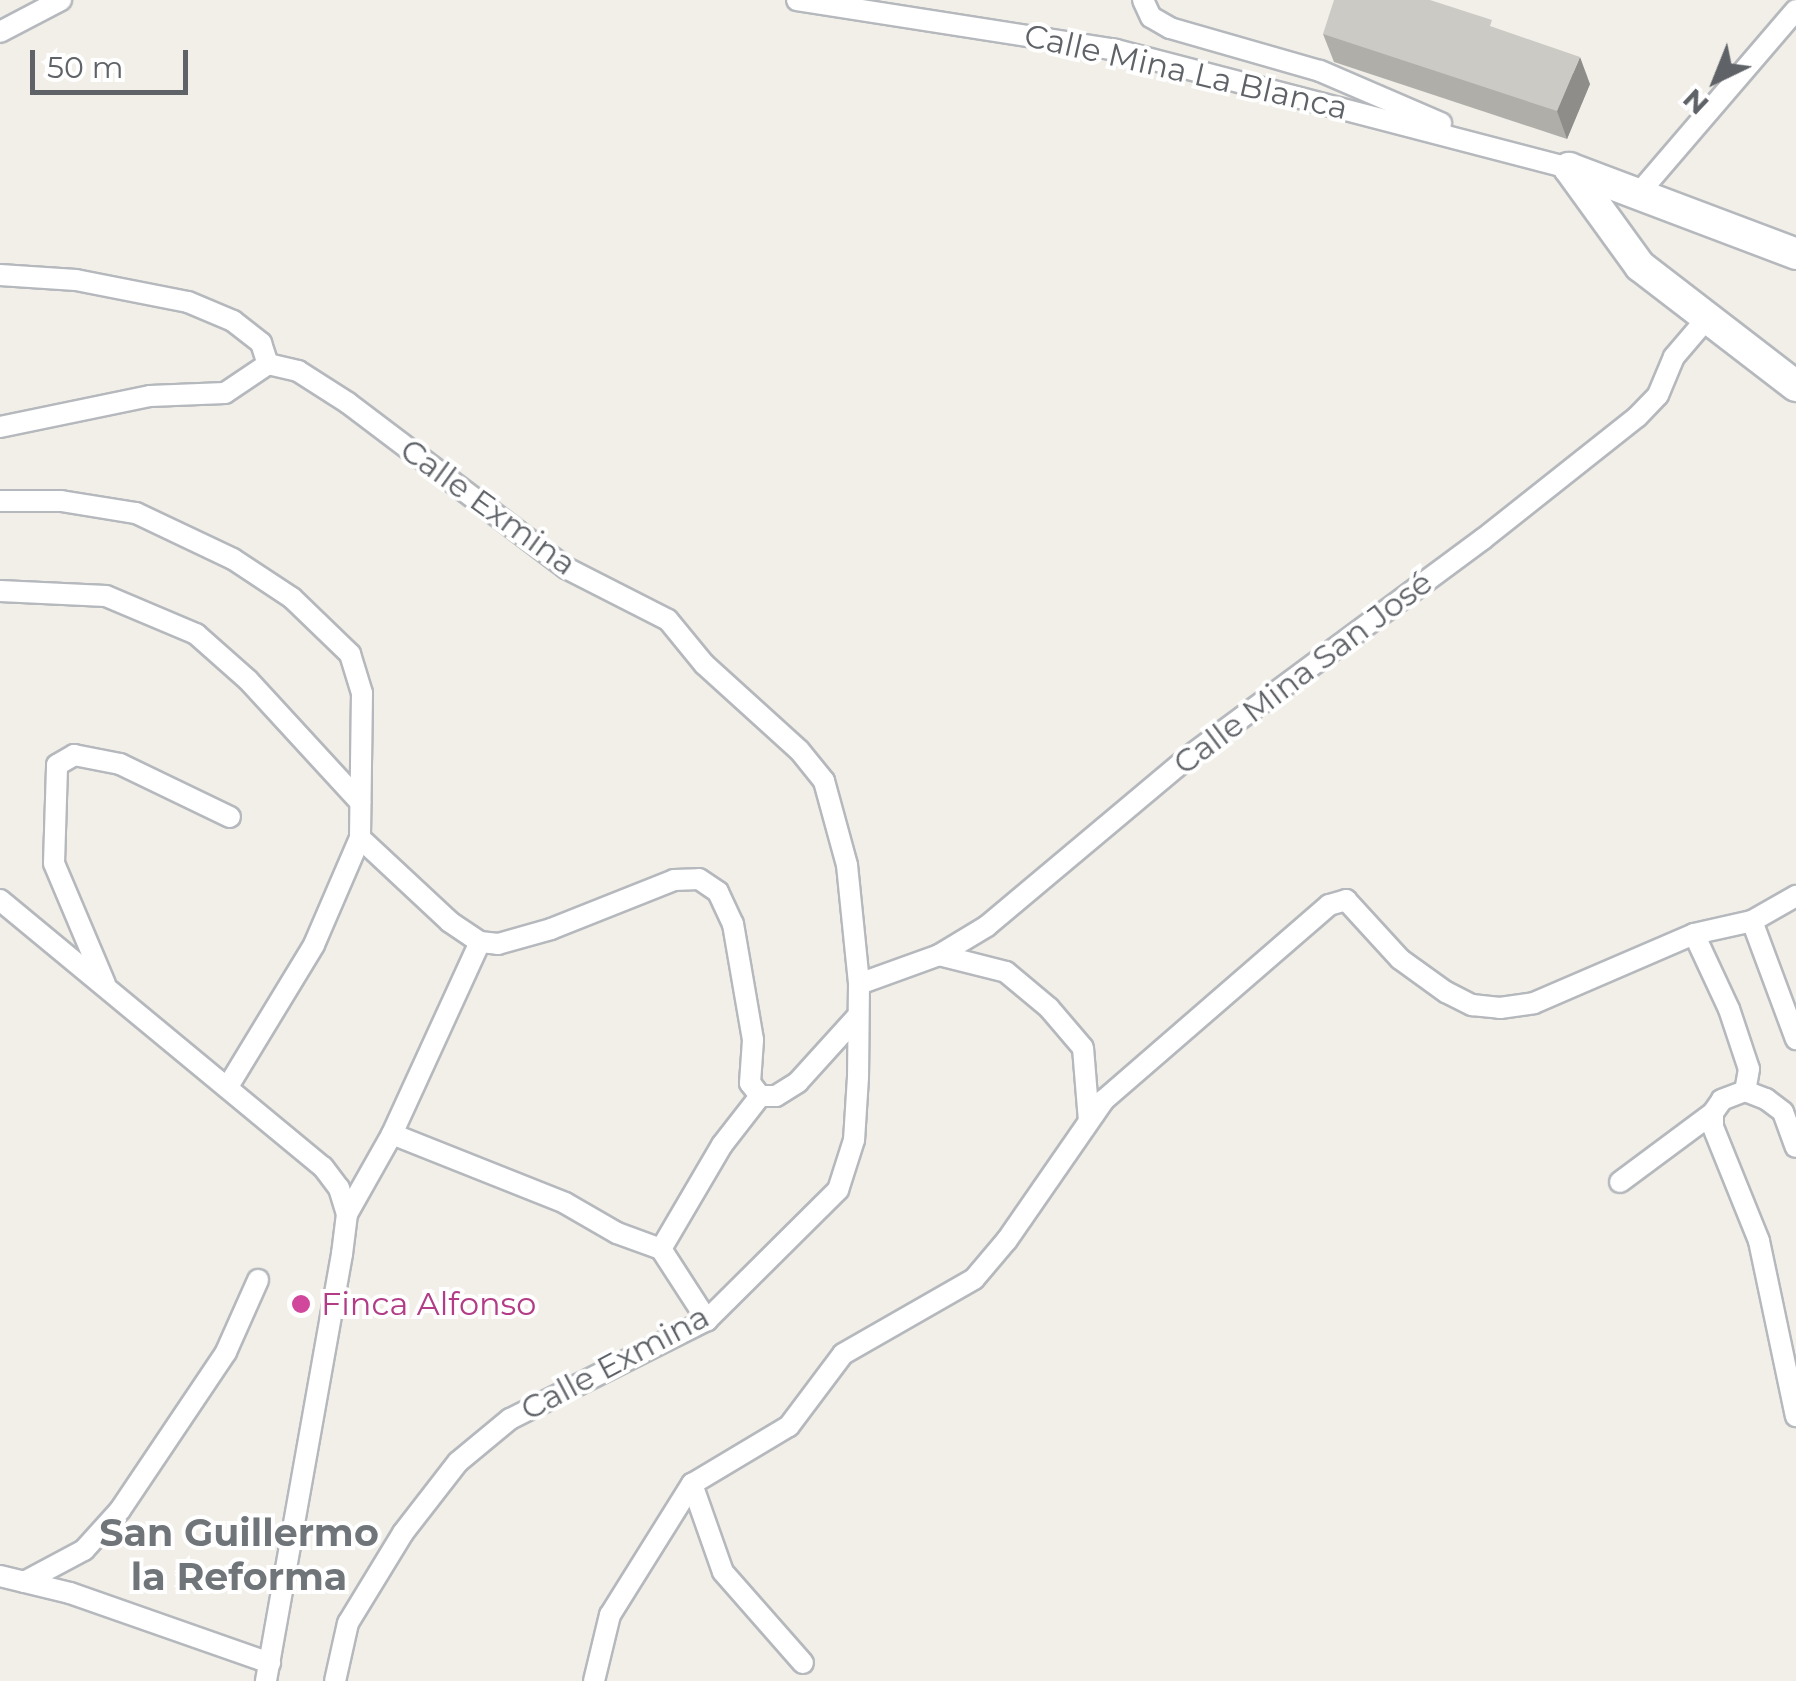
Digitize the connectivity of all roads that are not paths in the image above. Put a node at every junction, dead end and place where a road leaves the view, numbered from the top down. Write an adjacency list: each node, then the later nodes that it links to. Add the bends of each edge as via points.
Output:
1 (62, 0): 5 (street)
2 (798, 0): 6 (street, Calle Mina La Blanca, via 1116,50)
3 (1143, 0): 6 (street, via 1151,17 1170,28 1320,72)
4 (1796, 10): 8 (street)
5 (0, 32)
6 (1474, 140): 7 (street, Calle Mina La Blanca)
7 (1569, 168): 8 (street); 11 (street, via 1640,266)
8 (1638, 192): 9 (street)
9 (1796, 254)
10 (0, 275): 12 (street, via 76,280 188,302 234,321 260,342)
11 (1709, 316): 13 (street); 25 (street, Calle Mina San José, via 1636,417 1187,758 987,926)
12 (268, 364): 14 (street, via 225,393 150,396); 26 (street, Calle Exmina, via 298,371 348,403 566,568 668,620 704,664 800,750 824,782 847,865)
13 (1796, 386)
14 (0, 427)
15 (0, 501): 17 (street, via 136,512 233,559 292,598 350,654 362,693)
16 (0, 591): 17 (street, via 106,596 196,634 248,680)
17 (360, 802): 19 (street)
18 (230, 817): 27 (street, via 120,764 74,756 57,765 54,863)
19 (360, 838): 24 (street); 30 (street, via 314,945)
20 (1796, 896): 22 (street)
21 (0, 900): 27 (street)
22 (1752, 920): 23 (street); 29 (street)
23 (1694, 934): 31 (street, via 1749,1069); 34 (street, via 1534,1003 1500,1008 1472,1005 1446,992 1400,959 1346,900 1329,905 1104,1100)
24 (480, 942): 32 (street, via 551,930 674,880 700,879 718,892 734,924 753,1040 750,1083); 35 (street)
25 (939, 955): 26 (street, Calle Mina San José); 34 (street, via 1006,972 1049,1008 1084,1048)
26 (859, 984): 28 (street, Calle Exmina)
27 (106, 988): 30 (street)
28 (856, 1018): 32 (street, via 798,1082 776,1096); 41 (street, Calle Exmina, via 854,1140 838,1190)
29 (1796, 1040)
30 (226, 1088): 38 (street, via 323,1167)
31 (1745, 1091): 33 (street, via 1722,1100); 36 (street, via 1782,1112)
32 (760, 1096): 39 (street, via 722,1144)
33 (1713, 1113): 37 (street); 42 (street, via 1759,1241)
34 (1089, 1121): 43 (street, via 974,1279 843,1354 789,1426)
35 (392, 1134): 38 (street); 39 (street)
36 (1796, 1147)
37 (1620, 1182)
38 (347, 1214): 47 (street)
39 (661, 1249): 41 (street)
40 (258, 1280): 45 (street, via 226,1352 120,1510 84,1550)
41 (707, 1320): 48 (street, Calle Exmina, via 510,1418 458,1462 348,1623)
42 (1796, 1416)
43 (692, 1484): 46 (street, via 723,1572); 49 (street, via 610,1615)
44 (0, 1576): 45 (street)
45 (24, 1582): 47 (street)
46 (803, 1662)
47 (268, 1672)
48 (334, 1681)
49 (594, 1681)

